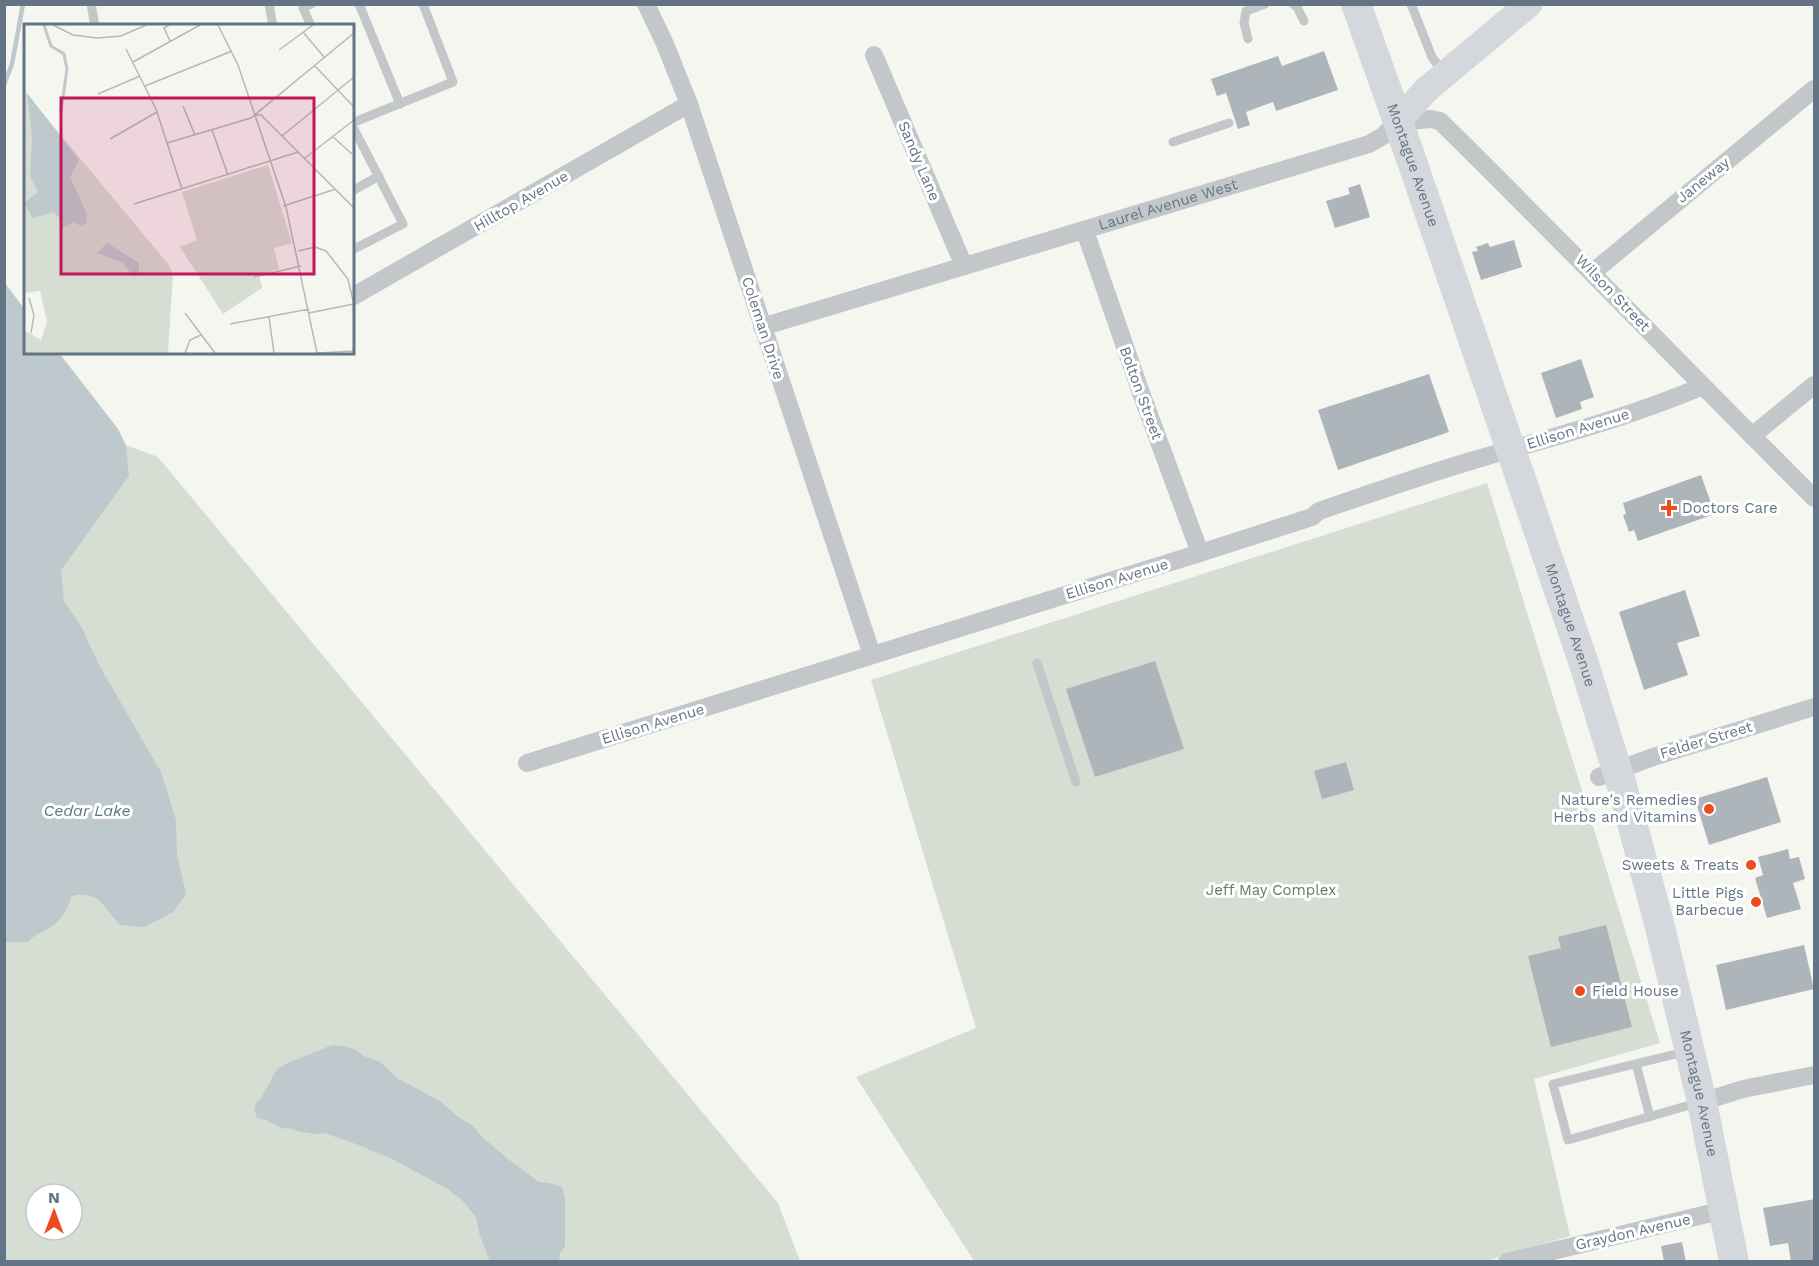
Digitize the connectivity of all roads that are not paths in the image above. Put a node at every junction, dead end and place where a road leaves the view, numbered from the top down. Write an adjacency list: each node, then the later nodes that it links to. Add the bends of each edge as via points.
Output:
1 (91, 4): 13 (lane)
2 (269, 4): 14 (lane)
3 (311, 4): 15 (lane, via 303,8)
4 (359, 4): 20 (lane)
5 (423, 4): 20 (lane, via 453,82)
6 (646, 4): 21 (street, Coleman Drive)
7 (1265, 4): 16 (lane, via 1246,10)
8 (1293, 4): 12 (lane)
9 (1356, 4): 22 (main road, Montague Avenue)
10 (1411, 4): 18 (lane, via 1432,57)
11 (1529, 4): 18 (street, Laurel Avenue West)
12 (1304, 21)
13 (95, 24)
14 (273, 24)
15 (309, 24)
16 (1248, 39)
17 (874, 55): 31 (street, Sandy Lane)
18 (1445, 75): 22 (street, Laurel Avenue West)
19 (1815, 89): 32 (street, Janeway)
20 (400, 104): 24 (lane)
21 (689, 104): 33 (street, Hilltop Avenue); 34 (street, Coleman Drive)
22 (1397, 122): 29 (street, Laurel Avenue West, via 1369,144); 32 (street, Wilson Street, via 1440,121); 38 (main road, Montague Avenue)
23 (1229, 123): 26 (lane)
24 (354, 126)
25 (354, 128): 27 (lane)
26 (1173, 142)
27 (379, 176): 28 (lane); 30 (lane, via 403,224)
28 (354, 190)
29 (1085, 231): 31 (street, Laurel Avenue West); 40 (street, Bolton Street)
30 (354, 249)
31 (964, 266): 34 (street, Laurel Avenue West)
32 (1593, 272): 36 (street, Wilson Street)
33 (354, 296)
34 (762, 327): 41 (street, Coleman Drive)
35 (1815, 385): 37 (street)
36 (1703, 386): 37 (street, Wilson Street); 38 (street, Ellison Avenue)
37 (1752, 436): 39 (street, Wilson Street)
38 (1511, 450): 40 (street, Ellison Avenue, via 1421,476); 45 (main road, Montague Avenue, via 1588,676)
39 (1815, 498)
40 (1200, 553): 41 (street, Ellison Avenue)
41 (872, 655): 44 (street, Ellison Avenue)
42 (1037, 663): 46 (lane)
43 (1815, 707): 45 (street, Felder Street)
44 (527, 763)
45 (1608, 774): 47 (main road, Montague Avenue, via 1658,919)
46 (1076, 782)
47 (1690, 1050): 48 (lane); 50 (main road, Montague Avenue)
48 (1636, 1064): 51 (lane); 51 (lane, via 1553,1084 1568,1140)
49 (1815, 1075): 50 (street, via 1743,1089)
50 (1702, 1102): 51 (lane); 52 (main road, Montague Avenue)
51 (1650, 1117)
52 (1724, 1210): 53 (street, Graydon Avenue); 54 (main road, Montague Avenue)
53 (1507, 1262)
54 (1734, 1262)

